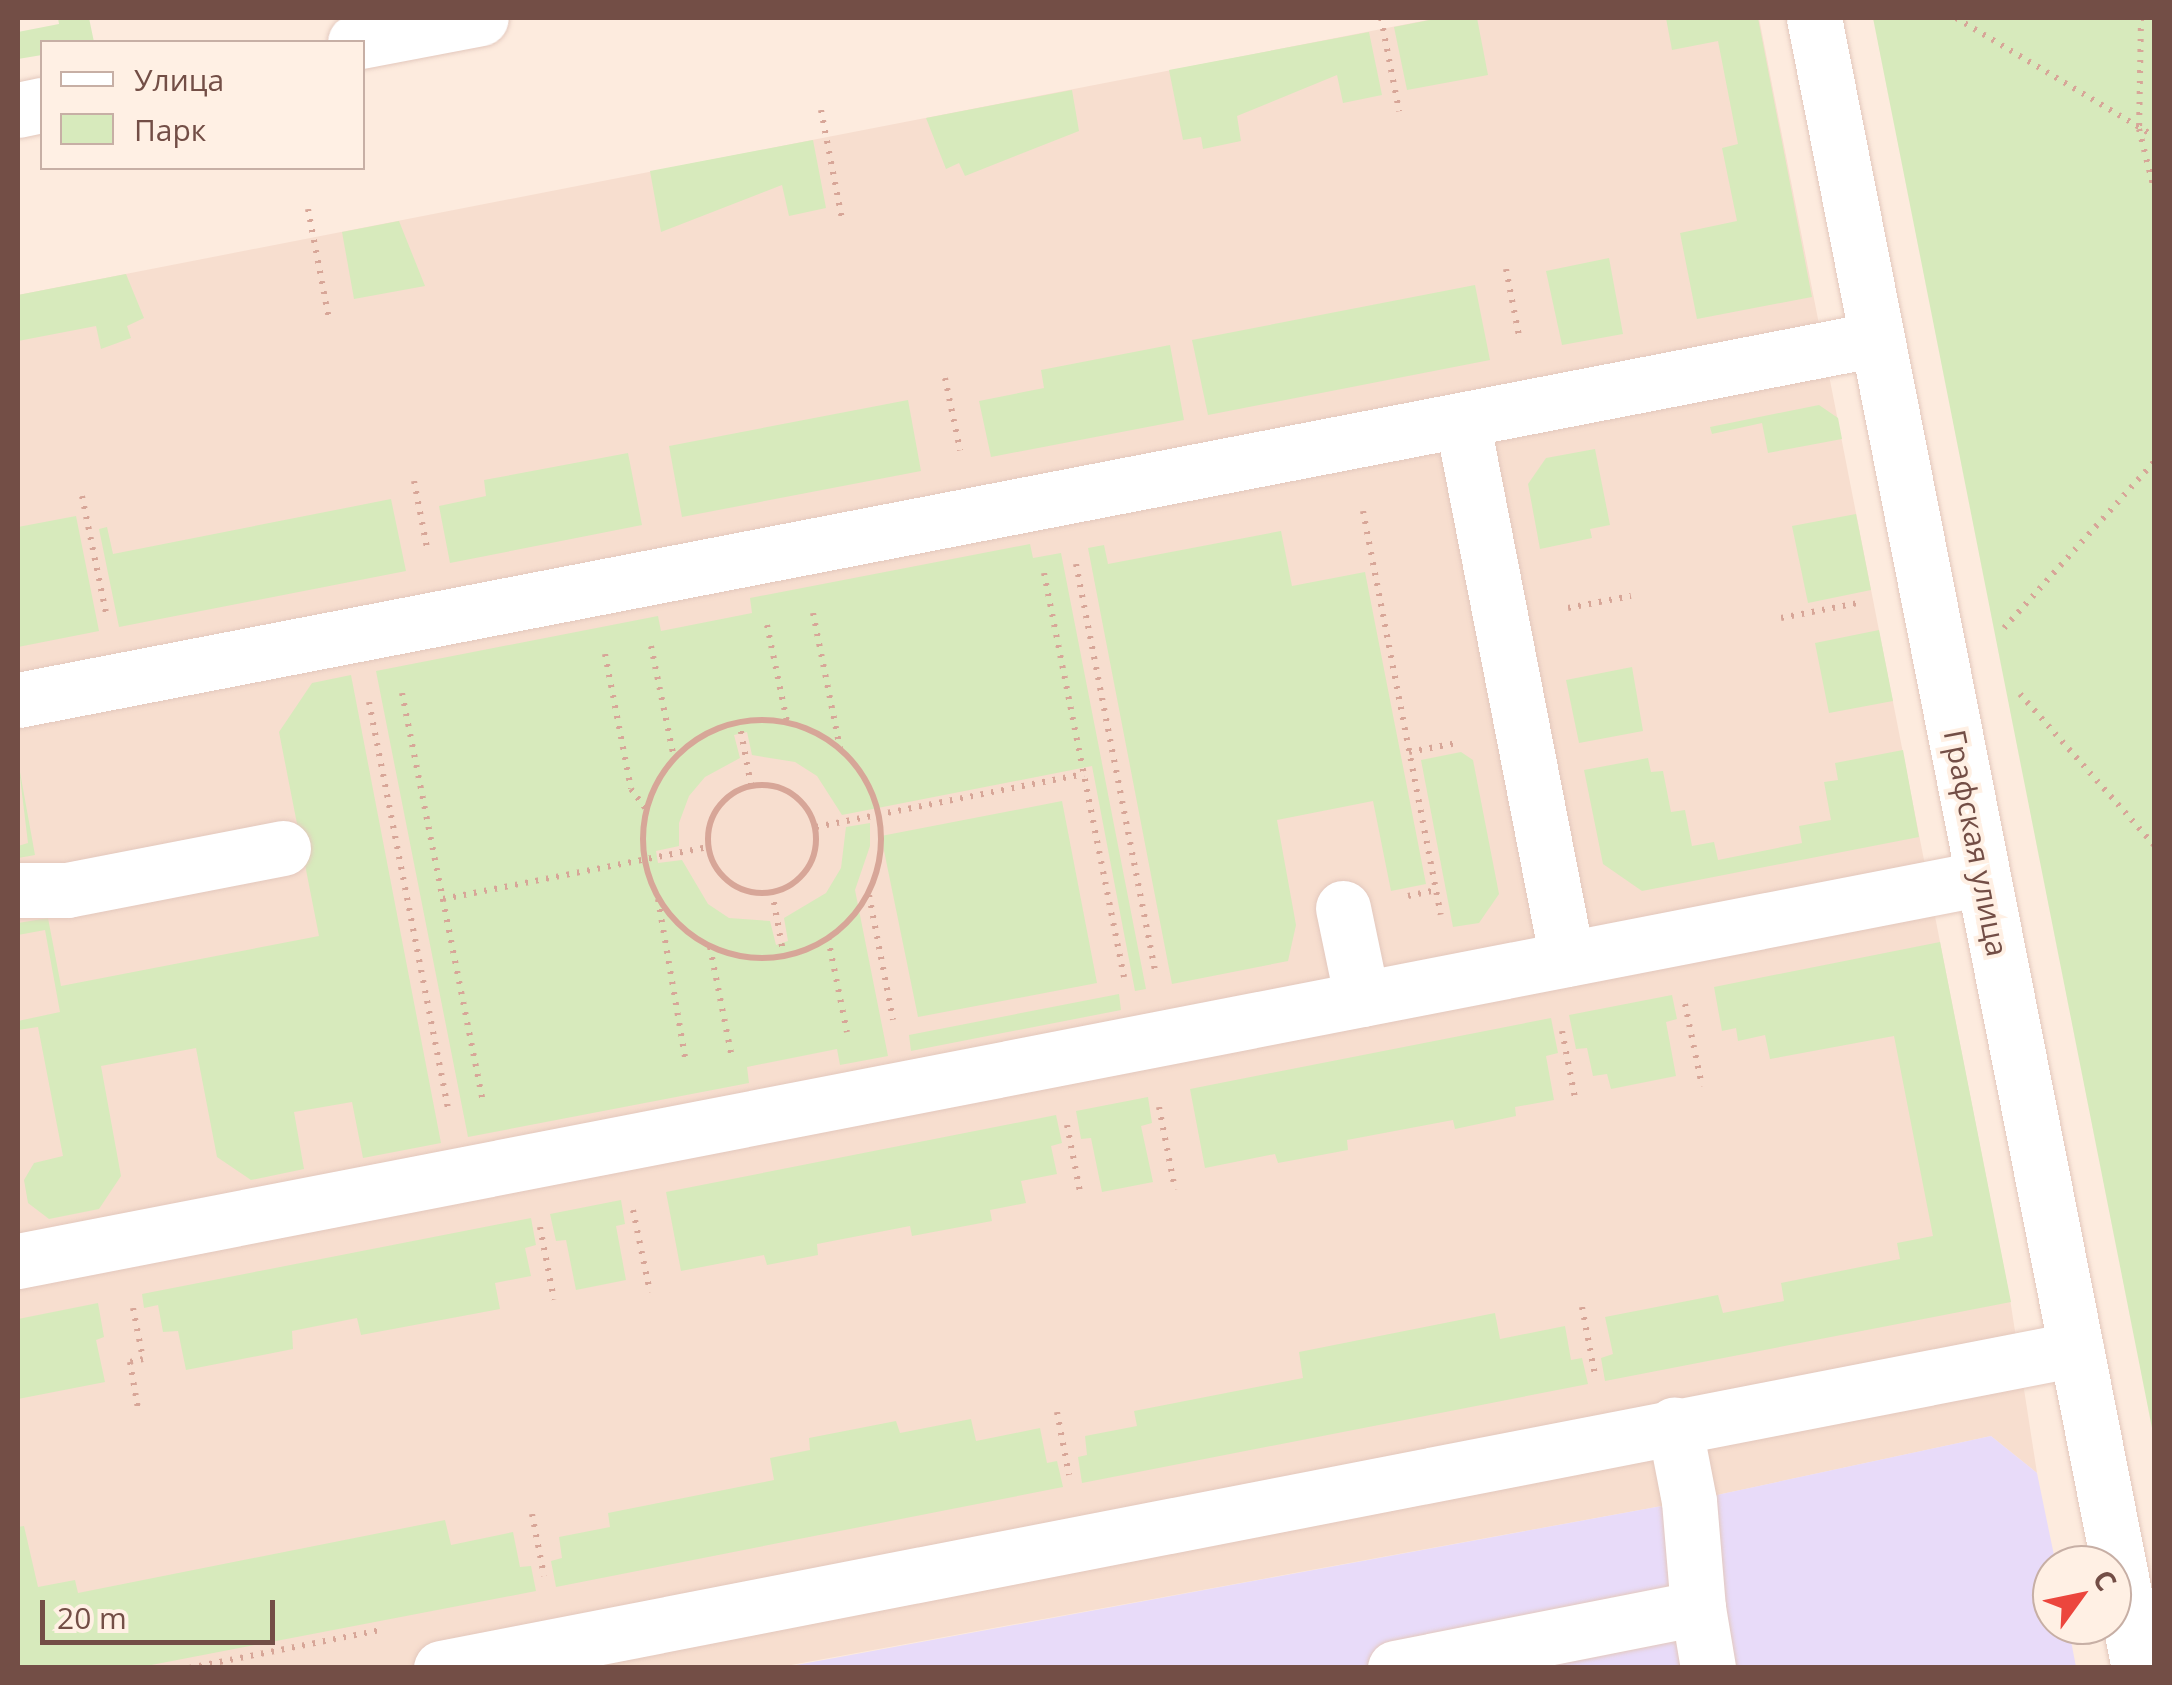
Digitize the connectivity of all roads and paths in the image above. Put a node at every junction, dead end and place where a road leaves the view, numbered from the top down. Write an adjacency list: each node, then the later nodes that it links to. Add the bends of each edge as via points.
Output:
1 (480, 18): 6 (street)
2 (1381, 18): 8 (path)
3 (1814, 18): 16 (street, Графская улица)
4 (1956, 18): 9 (path)
5 (2141, 18): 9 (path)
6 (365, 40)
7 (822, 110): 13 (path)
8 (1398, 110)
9 (2139, 129): 10 (path); 11 (path)
10 (2154, 136)
11 (2154, 189)
12 (308, 210): 15 (path)
13 (842, 219)
14 (1506, 269): 17 (path)
15 (329, 319)
16 (1878, 339): 19 (street); 48 (street, Графская улица)
17 (1521, 344)
18 (945, 378): 20 (path)
19 (1462, 420): 24 (street); 58 (street)
20 (960, 453)
21 (2154, 462): 32 (path)
22 (414, 481): 26 (path)
23 (82, 496): 30 (path)
24 (1068, 520): 25 (street); 39 (path, via 1040,550); 59 (path)
25 (777, 553): 27 (street); 36 (path); 37 (path)
26 (428, 557)
27 (615, 585): 31 (street); 38 (path); 41 (path, via 631,789)
28 (1864, 602): 29 (path)
29 (1781, 618)
30 (107, 620)
31 (373, 632): 34 (street); 53 (path); 70 (path)
32 (1996, 637)
33 (2010, 682): 44 (path)
34 (18, 700)
35 (739, 721): 36 (path); 38 (path, via 704,734); 40 (path)
36 (787, 722): 37 (path)
37 (840, 748): 42 (path, via 866,780)
38 (674, 758): 41 (path)
39 (1084, 774): 42 (path); 60 (path)
40 (751, 786): 43 (path, via 785,789); 45 (path, via 721,802)
41 (647, 810): 47 (path)
42 (880, 814): 43 (path); 51 (path, via 881,853)
43 (816, 827): 50 (path, via 812,862 789,886)
44 (2154, 846)
45 (708, 847): 47 (path); 50 (path, via 725,878 756,893)
46 (283, 848): 49 (street, via 67,890)
47 (643, 860): 52 (path); 53 (path)
48 (1983, 878): 58 (street); 81 (street, Графская улица)
49 (18, 890)
50 (772, 892): 57 (path)
51 (868, 894): 55 (path); 65 (path)
52 (658, 897): 56 (path, via 680,927); 67 (path)
53 (443, 899): 70 (path)
54 (1343, 908): 61 (street)
55 (828, 938): 57 (path); 65 (path)
56 (710, 947): 57 (path, via 748,958); 67 (path)
57 (784, 957)
58 (1567, 959): 61 (street)
59 (1156, 975)
60 (1125, 982)
61 (1362, 999): 65 (street)
62 (1690, 1030): 64 (path)
63 (1568, 1062): 66 (path)
64 (1702, 1086)
65 (883, 1092): 67 (street)
66 (1576, 1103)
67 (721, 1124): 70 (street)
68 (1164, 1132): 71 (path)
69 (1073, 1154): 72 (path)
70 (478, 1172): 75 (street)
71 (1175, 1189)
72 (1082, 1198)
73 (638, 1235): 76 (path)
74 (546, 1252): 77 (path)
75 (18, 1261)
76 (650, 1292)
77 (554, 1300)
78 (1582, 1307): 80 (path)
79 (136, 1321): 82 (path, via 144,1360 130,1362)
80 (1589, 1347)
81 (2076, 1349): 84 (street); 93 (street, Графская улица)
82 (138, 1409)
83 (1057, 1412): 85 (path)
84 (1674, 1424): 88 (street); 89 (street)
85 (1064, 1450)
86 (532, 1514): 87 (path)
87 (539, 1552)
88 (1698, 1608): 91 (street); 92 (street)
89 (582, 1654): 90 (street)
90 (441, 1668)
91 (1395, 1668)
92 (1708, 1668)
93 (2139, 1668)

